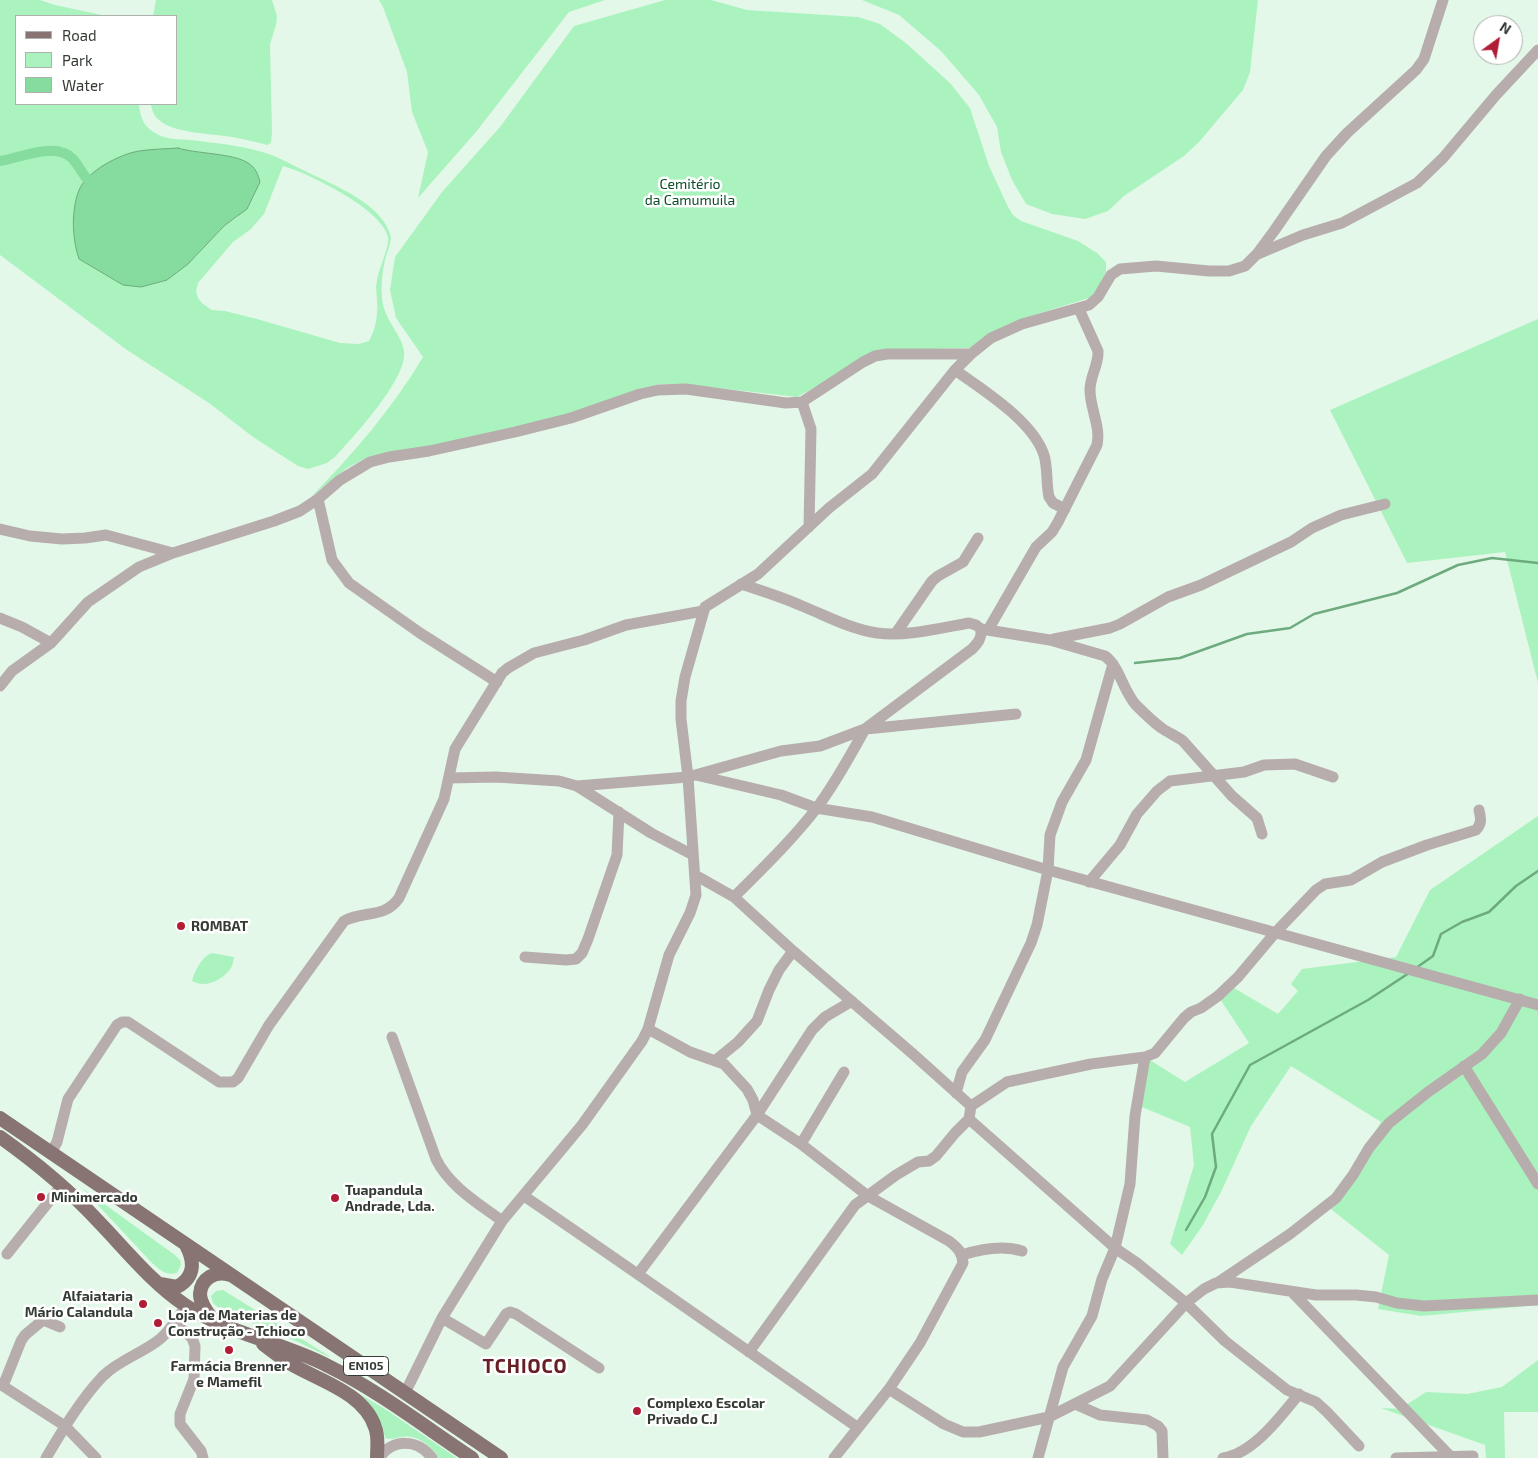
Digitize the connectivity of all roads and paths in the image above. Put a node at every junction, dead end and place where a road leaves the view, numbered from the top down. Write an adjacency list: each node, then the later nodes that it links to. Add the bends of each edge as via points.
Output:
1 (1443, 0): 3 (street, via 1420,64 1326,156)
2 (1538, 50): 3 (street, via 1418,184 1342,224 1303,235)
3 (1257, 254): 4 (street, via 1245,266 1229,271 1156,266 1120,269 1111,274 1098,297)
4 (1079, 309): 5 (street, via 1022,324 991,338); 10 (street, via 1098,351 1090,396 1098,436 1097,445)
5 (971, 354): 6 (street); 7 (street, via 875,356)
6 (955, 370): 10 (street, via 1028,426 1044,455 1049,497); 11 (street, via 872,474)
7 (802, 402): 8 (street, via 786,403 686,389 658,390 571,418 370,462 340,480); 11 (street, via 811,429)
8 (318, 499): 14 (street, via 300,511 274,521); 23 (street, via 332,560 349,583)
9 (1385, 504): 20 (street, via 1312,528 1291,542 1201,585 1168,597 1120,624)
10 (1065, 509): 18 (street, via 1052,532 1036,547)
11 (809, 527): 15 (street, via 758,574)
12 (0, 529): 14 (street, via 62,539 106,535)
13 (978, 538): 19 (street, via 963,562 932,581)
14 (174, 553): 21 (street, via 139,567 101,591)
15 (741, 584): 16 (street, via 708,604); 19 (street, via 847,626 879,634)
16 (703, 611): 23 (street, via 626,625 534,653 508,668); 27 (street, via 681,701 681,719)
17 (0, 618): 21 (street)
18 (984, 630): 19 (street, via 968,623); 20 (street); 26 (street, via 972,649)
19 (896, 633)
20 (1050, 640): 22 (street, via 1097,652)
21 (51, 642): 24 (street, via 12,671)
22 (1114, 664): 28 (street, via 1125,690 1136,705 1163,729 1183,741); 37 (street, via 1086,760 1055,819 1050,835)
23 (497, 682): 30 (street, via 455,749)
24 (0, 686)
25 (1016, 714): 26 (street)
26 (865, 729): 27 (street, via 820,746 781,751); 32 (street)
27 (692, 776): 31 (street); 32 (street, via 781,795); 36 (street)
28 (1214, 776): 29 (street, via 1244,772 1264,765 1295,764); 35 (street, via 1256,818); 39 (street, via 1170,781 1157,791 1137,814 1120,845)
29 (1333, 777)
30 (449, 778): 31 (street, via 550,780); 60 (street, via 444,799 399,898 387,911 344,921 269,1025 238,1078 233,1082 219,1082 128,1022 122,1022 68,1099)
31 (578, 786): 34 (street)
32 (816, 808): 37 (street, via 872,817); 40 (street)
33 (1479, 810): 41 (street, via 1481,819 1476,830 1382,862 1351,880 1325,884)
34 (619, 812): 36 (street); 43 (street, via 617,855 582,953 576,959 566,960)
35 (1262, 834)
36 (694, 855): 38 (street)
37 (1048, 870): 39 (street); 53 (street, via 1031,943 985,1040 962,1072)
38 (696, 875): 40 (street); 47 (street, via 696,895 669,955)
39 (1089, 882): 41 (street)
40 (734, 897): 42 (street)
41 (1275, 933): 44 (street); 49 (street, via 1229,986 1202,1008 1191,1012 1155,1053)
42 (793, 952): 45 (street); 50 (street, via 779,970 757,1021)
43 (525, 957)
44 (1520, 999): 46 (street); 51 (street, via 1501,1032 1482,1054)
45 (852, 1001): 53 (street); 55 (street, via 818,1023)
46 (1538, 1005)
47 (648, 1029): 50 (street, via 690,1052); 63 (street, via 582,1125)
48 (392, 1038): 65 (street, via 442,1172)
49 (1145, 1057): 54 (street, via 1091,1064 1007,1082); 67 (street, via 1135,1116 1130,1184)
50 (716, 1060): 55 (street, via 724,1064 747,1089)
51 (1464, 1066): 61 (street); 74 (street, via 1389,1123 1348,1183 1327,1206)
52 (844, 1072): 59 (street)
53 (956, 1093): 54 (street)
54 (971, 1106): 57 (street)
55 (757, 1115): 59 (street); 71 (street)
56 (0, 1118): 60 (main road, EN105)
57 (969, 1119): 64 (street, via 936,1156 929,1161 918,1162); 67 (street)
58 (0, 1137): 62 (main road, EN105)
59 (801, 1144): 64 (street)
60 (51, 1154): 66 (main road, EN105)
61 (1538, 1184)
62 (62, 1186): 69 (street); 73 (main road, EN105)
63 (524, 1196): 65 (street); 71 (street)
64 (868, 1196): 70 (street, via 950,1241); 84 (street, via 855,1205)
65 (502, 1221): 79 (street)
66 (186, 1245): 72 (main road, EN105); 73 (main road, via 192,1262 188,1278 176,1287)
67 (1115, 1248): 77 (street); 91 (street, via 1092,1316 1062,1367)
68 (1022, 1251): 70 (street, via 1012,1248 978,1250)
69 (6, 1254)
70 (962, 1255): 87 (street, via 963,1263 920,1343)
71 (638, 1274): 84 (street)
72 (230, 1275): 80 (main road, via 223,1272 215,1274 202,1287 202,1301); 88 (main road, EN105)
73 (159, 1284): 78 (main road, EN105)
74 (1216, 1284): 75 (street, via 1230,1282); 77 (street)
75 (1292, 1292): 76 (street, via 1316,1296 1376,1296 1397,1303 1424,1306); 96 (street)
76 (1538, 1300)
77 (1186, 1303): 89 (street, via 1225,1341 1287,1390); 90 (street, via 1115,1382)
78 (186, 1306): 80 (main road, EN105); 81 (street)
79 (442, 1318): 85 (street, via 486,1344 510,1312); 88 (street)
80 (213, 1321): 83 (main road, EN105)
81 (174, 1323): 92 (street, via 162,1338 102,1377); 99 (street, via 192,1338 195,1346 194,1379 180,1414 180,1424)
82 (60, 1327): 86 (street, via 43,1320 24,1335)
83 (252, 1336): 100 (main road, via 289,1363 357,1400 376,1428); 102 (main road, EN105, via 329,1366)
84 (749, 1352): 93 (street)
85 (598, 1368)
86 (2, 1385): 92 (street)
87 (889, 1389): 91 (street, via 944,1424 963,1432 979,1432); 93 (street)
88 (405, 1393): 103 (main road, EN105)
89 (1299, 1394): 94 (street, via 1322,1407); 107 (street, via 1262,1437)
90 (1075, 1404): 91 (street); 106 (street, via 1100,1415 1153,1423 1162,1432)
91 (1049, 1417): 105 (street)
92 (65, 1426): 97 (street); 98 (street)
93 (858, 1427): 104 (street)
94 (1360, 1446)
95 (1473, 1456): 96 (street)
96 (1451, 1457): 108 (street)
97 (46, 1458)
98 (96, 1458)
99 (203, 1458)
100 (378, 1458): 101 (street, via 390,1447 407,1443 424,1449)
101 (432, 1458)
102 (472, 1458)
103 (501, 1458)
104 (834, 1458)
105 (1038, 1458)
106 (1163, 1458)
107 (1223, 1458)
108 (1396, 1458)

